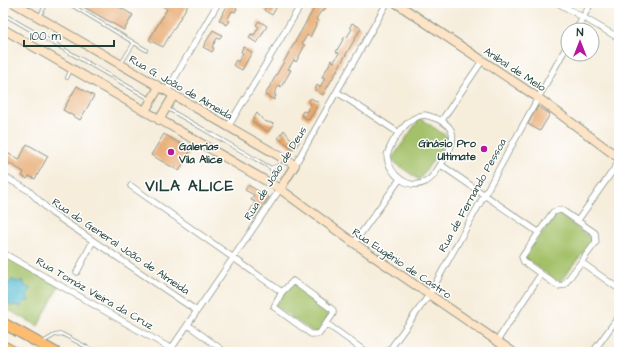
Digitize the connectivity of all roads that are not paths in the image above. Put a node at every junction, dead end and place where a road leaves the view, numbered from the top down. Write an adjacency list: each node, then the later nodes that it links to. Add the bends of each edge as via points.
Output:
1 (14, 3): 11 (street, Rua G. João de Almeida)
2 (47, 3): 11 (lane)
3 (68, 3): 16 (lane)
4 (218, 3): 25 (street)
5 (302, 3): 32 (street)
6 (387, 3): 24 (street, Rua de João de Deus)
7 (396, 3): 19 (street, Anibal de Melo)
8 (558, 3): 12 (street)
9 (591, 3): 12 (street)
10 (3, 14): 27 (lane)
11 (39, 17): 20 (street, Rua G. João de Almeida)
12 (584, 18): 13 (street); 15 (street)
13 (581, 22)
14 (3, 30): 21 (street)
15 (619, 38)
16 (134, 43): 17 (lane); 20 (lane)
17 (146, 50)
18 (560, 58): 26 (street, Rua de Fernando Pessoa)
19 (482, 61): 26 (street, Anibal de Melo); 31 (street)
20 (120, 64): 23 (street, Rua G. João de Almeida)
21 (71, 69): 22 (lane); 29 (street)
22 (67, 78)
23 (159, 87): 25 (street, Rua G. João de Almeida); 27 (street)
24 (337, 92): 33 (street); 37 (street, Rua de João de Deus)
25 (170, 93): 28 (street); 32 (street, Rua G. João de Almeida)
26 (537, 97): 35 (street, Anibal de Melo); 45 (street, Rua de Fernando Pessoa)
27 (151, 100): 29 (street)
28 (166, 108): 30 (street); 39 (lane)
29 (145, 111): 30 (street)
30 (159, 120): 42 (street)
31 (442, 120): 33 (street, via 419,116); 38 (street, via 449,129 453,144)
32 (228, 127): 34 (street, Rua G. João de Almeida)
33 (399, 133): 41 (street, via 387,156 389,166)
34 (278, 156): 37 (street, Rua G. João de Almeida); 39 (lane, via 280,164)
35 (619, 158)
36 (619, 162): 46 (street)
37 (295, 165): 44 (street, Rua de João de Deus)
38 (441, 165): 41 (street, via 431,178 423,183 411,183); 45 (street)
39 (271, 168): 42 (lane, via 273,175)
40 (3, 176): 48 (street, Rua do General João de Almeida, via 28,190 52,213)
41 (400, 179): 49 (street)
42 (267, 181): 44 (street)
43 (131, 186): 51 (street)
44 (280, 189): 49 (street, Rua Eugênio de Castro); 51 (street, Rua de João de Deus)
45 (484, 193): 47 (street); 57 (street, Rua de Fernando Pessoa)
46 (578, 220): 47 (street, via 563,211 556,211); 52 (street, via 596,235 596,242)
47 (538, 232): 54 (street, via 522,257 524,262)
48 (93, 241): 53 (street); 58 (street, Rua do General João de Almeida)
49 (354, 244): 57 (street, Rua Eugênio de Castro)
50 (3, 253): 66 (street, Rua Tomáz Vieira da Cruz)
51 (234, 259): 56 (street); 58 (street, Rua de João de Deus)
52 (581, 262): 54 (street, via 561,286); 55 (street)
53 (77, 272)
54 (541, 274): 63 (street)
55 (619, 288)
56 (282, 292): 61 (street, via 293,281 298,283 333,310); 61 (street, via 274,304 276,310 311,334 319,334)
57 (429, 295): 63 (street, Rua Eugênio de Castro); 73 (street, Rua de Fernando Pessoa)
58 (197, 311): 62 (street, Rua de João de Deus)
59 (619, 316): 75 (street)
60 (3, 323): 64 (highway)
61 (327, 324): 72 (street)
62 (188, 325): 66 (street, Rua de João de Deus); 71 (street)
63 (497, 340): 74 (street, Rua Eugênio de Castro)
64 (40, 343): 68 (highway); 69 (lane, via 62,334)
65 (3, 346): 67 (highway)
66 (171, 348): 70 (street, Rua Tomáz Vieira da Cruz)
67 (14, 352)
68 (55, 352)
69 (96, 352)
70 (177, 352)
71 (224, 352)
72 (366, 352)
73 (388, 352)
74 (513, 352)
75 (593, 352)

